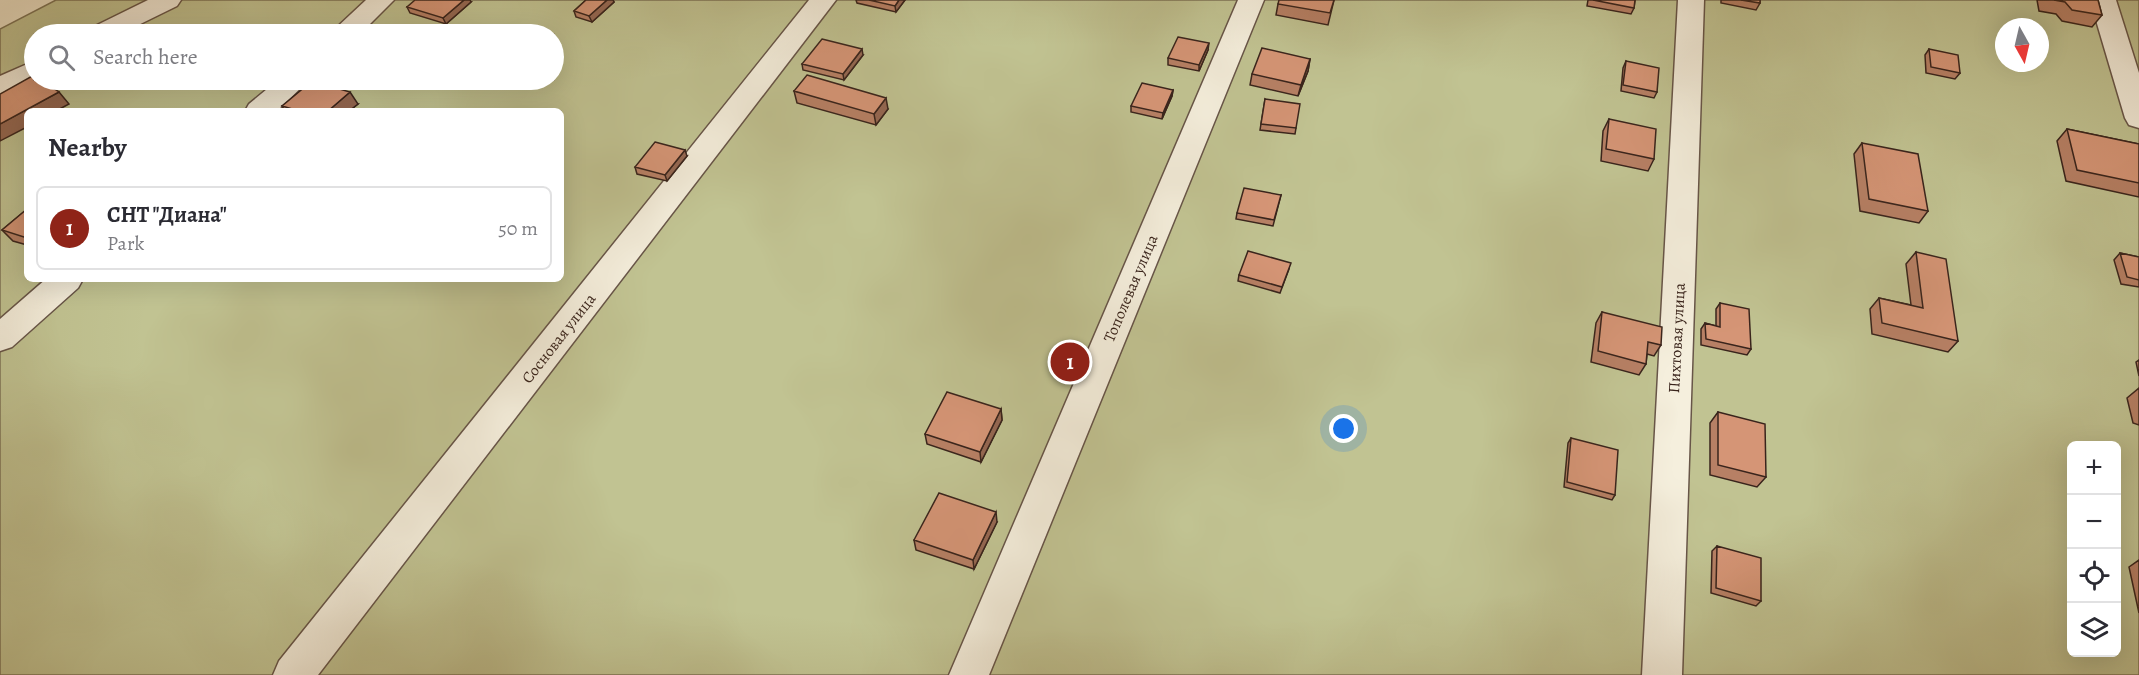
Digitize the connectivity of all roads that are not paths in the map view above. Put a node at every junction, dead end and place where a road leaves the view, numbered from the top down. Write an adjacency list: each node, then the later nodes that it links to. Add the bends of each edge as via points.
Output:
1 (168, 0): 7 (street)
2 (381, 0): 8 (street)
3 (822, 0): 16 (street, Сосновая улица)
4 (1251, 0): 17 (street, Тополевая улица)
5 (1691, 0): 18 (street, Пихтовая улица)
6 (2103, 0): 13 (street)
7 (120, 24)
8 (356, 24)
9 (24, 75): 10 (street)
10 (0, 88)
11 (283, 90): 12 (street)
12 (262, 108)
13 (2139, 118)
14 (64, 282): 15 (street)
15 (0, 338)
16 (293, 675)
17 (969, 675)
18 (1662, 675)

